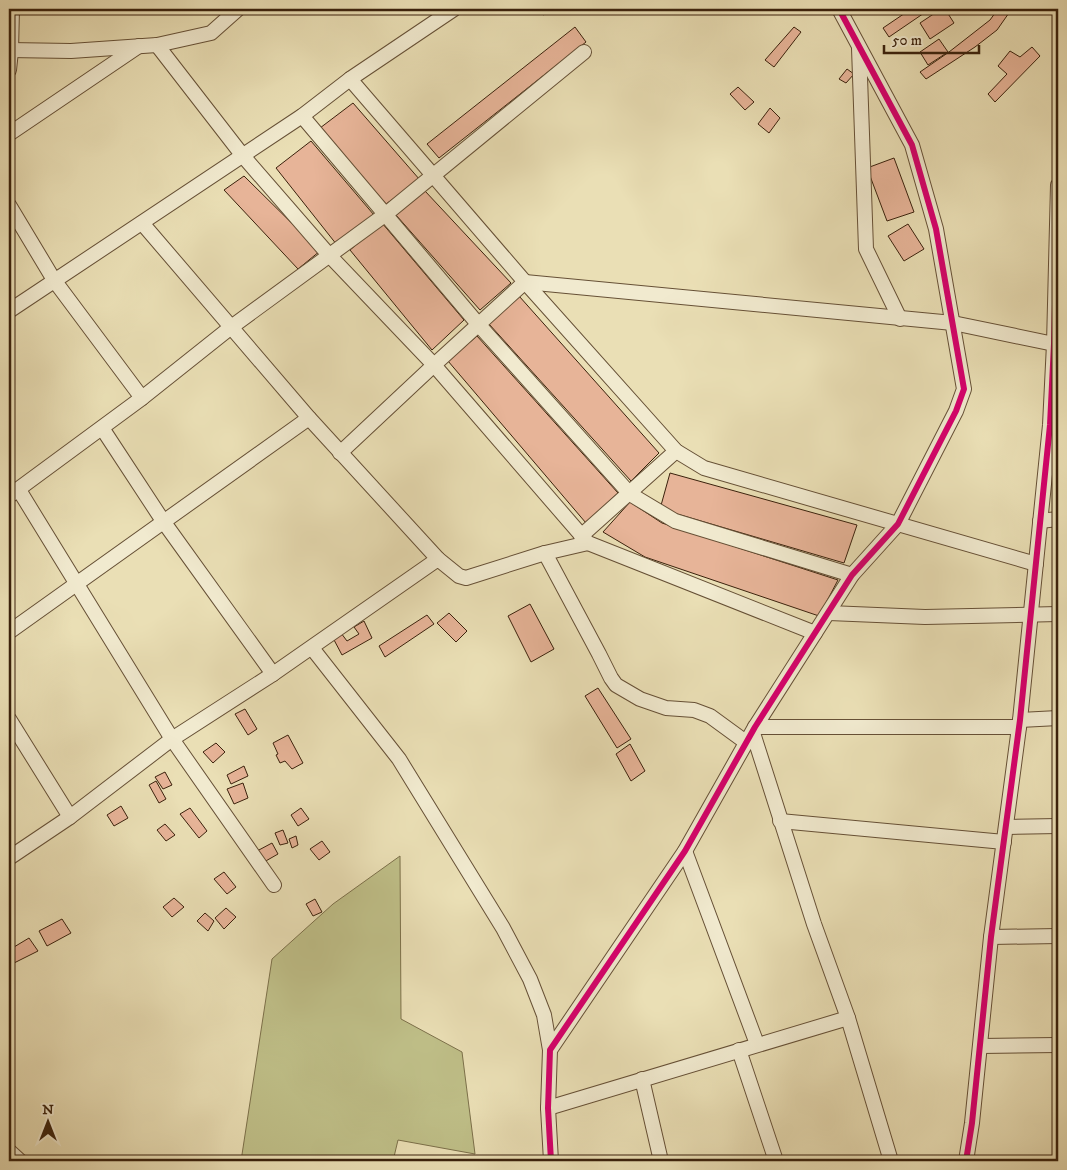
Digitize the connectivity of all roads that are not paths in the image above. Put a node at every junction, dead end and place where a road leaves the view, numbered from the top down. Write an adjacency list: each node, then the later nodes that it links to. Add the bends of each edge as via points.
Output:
1 (12, 9): 8 (street)
2 (238, 9): 6 (street, via 211,33)
3 (454, 9): 11 (street)
4 (839, 9): 5 (street)
5 (859, 44): 24 (street, via 866,249); 25 (street, via 912,145 936,229)
6 (157, 45): 7 (street); 14 (street)
7 (139, 46): 8 (street); 13 (street)
8 (10, 51): 10 (street)
9 (584, 52): 15 (street)
10 (9, 70)
11 (350, 79): 12 (street); 15 (street)
12 (302, 116): 14 (street); 18 (street)
13 (9, 134)
14 (243, 156): 19 (street); 20 (street)
15 (433, 176): 18 (street); 22 (street)
16 (1058, 185): 28 (street)
17 (9, 205): 21 (street)
18 (386, 214): 20 (street); 26 (street)
19 (142, 223): 21 (street); 27 (street)
20 (329, 255): 27 (street); 29 (street)
21 (54, 280): 23 (street); 30 (street)
22 (525, 282): 24 (street); 26 (street); 34 (street)
23 (9, 311)
24 (900, 319): 25 (street)
25 (953, 323): 28 (street); 41 (street, via 964,389)
26 (478, 324): 29 (street); 37 (street)
27 (230, 328): 30 (street); 31 (street)
28 (1054, 344): 32 (street)
29 (434, 364): 35 (street); 42 (street)
30 (142, 398): 33 (street)
31 (309, 418): 35 (street); 39 (street)
32 (1054, 424): 40 (street)
33 (102, 428): 36 (street); 39 (street)
34 (676, 450): 37 (street); 41 (street, via 704,468)
35 (340, 453): 44 (street)
36 (14, 493): 47 (street)
37 (630, 494): 42 (street); 46 (street, via 675,521)
38 (1058, 519): 40 (street)
39 (164, 521): 47 (street); 54 (street)
40 (1040, 521): 45 (street)
41 (898, 524): 45 (street); 46 (street)
42 (585, 540): 43 (street); 52 (street)
43 (545, 553): 44 (street, via 466,578); 58 (street, via 616,685 640,699 666,708 694,710)
44 (438, 559): 53 (street)
45 (1036, 564): 50 (street)
46 (852, 575): 48 (street)
47 (78, 583): 51 (street); 59 (street)
48 (829, 613): 50 (street, via 925,617); 52 (street)
49 (1058, 614): 50 (street)
50 (1030, 615): 57 (street)
51 (9, 632)
52 (814, 633): 58 (street)
53 (312, 648): 54 (street); 74 (street, via 399,760 503,928 530,979 544,1015)
54 (273, 674): 59 (street)
55 (1058, 718): 57 (street)
56 (9, 719): 60 (street)
57 (1020, 724): 58 (street); 63 (street)
58 (752, 734): 61 (street); 65 (street)
59 (172, 739): 60 (street); 67 (street)
60 (70, 816): 66 (street)
61 (780, 821): 64 (street); 70 (street)
62 (1058, 826): 63 (street)
63 (1007, 827): 64 (street)
64 (1004, 842): 69 (street)
65 (685, 851): 71 (street); 74 (street)
66 (9, 858)
67 (274, 885)
68 (1058, 936): 69 (street)
69 (991, 937): 73 (street)
70 (848, 1018): 71 (street); 83 (street)
71 (757, 1044): 75 (street)
72 (1058, 1045): 73 (street)
73 (981, 1046): 84 (street)
74 (550, 1050): 77 (street)
75 (739, 1050): 76 (street); 82 (street)
76 (642, 1079): 77 (street); 81 (street)
77 (548, 1108): 80 (street)
78 (9, 1151): 79 (street)
79 (20, 1161)
80 (551, 1161)
81 (661, 1161)
82 (776, 1161)
83 (891, 1161)
84 (966, 1161)

